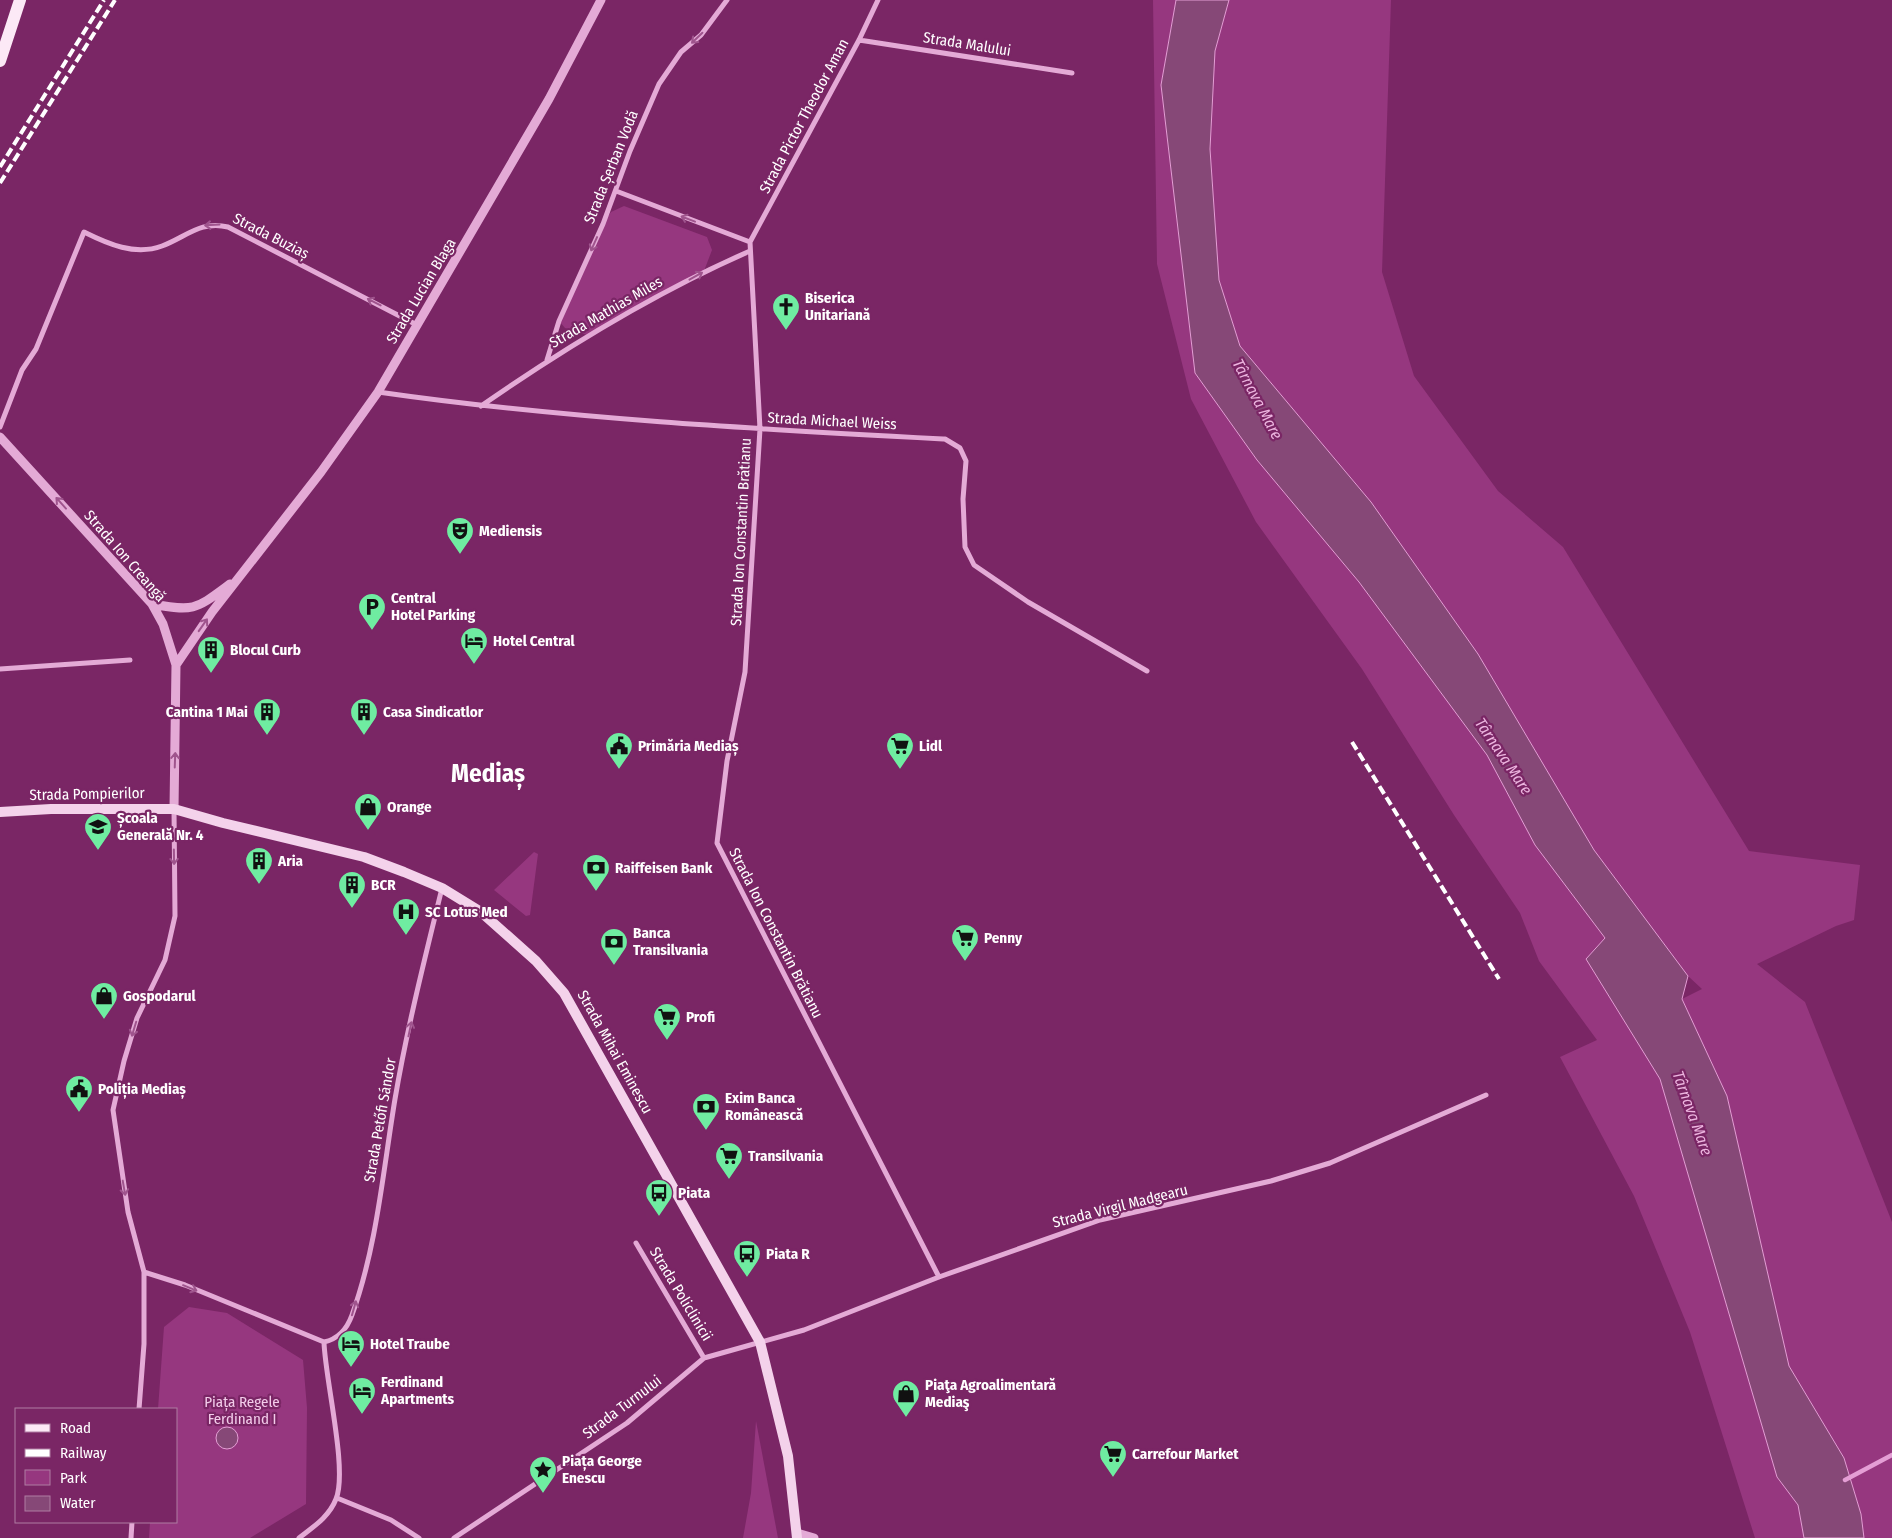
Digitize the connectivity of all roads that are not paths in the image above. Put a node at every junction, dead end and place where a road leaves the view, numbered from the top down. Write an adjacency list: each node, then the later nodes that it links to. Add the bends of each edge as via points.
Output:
1 (20, 0): 6 (main road)
2 (600, 0): 11 (street, Strada Lucian Blaga, via 549,99)
3 (727, 0): 8 (street, Strada Șerban Vodă, one-way to 8, via 659,84)
4 (878, 0): 5 (street, Strada Pictor Theodor Aman)
5 (859, 40): 7 (street, Strada Malului); 9 (street, Strada Pictor Theodor Aman)
6 (0, 61)
7 (1072, 73)
8 (616, 191): 9 (street, one-way to 8); 12 (street, Strada Șerban Vodă, one-way to 12, via 559,321)
9 (750, 242): 10 (street, Strada Ion Constantin Brătianu)
10 (750, 251): 12 (street, Strada Mathias Miles, one-way to 10, via 696,276); 16 (street, Strada Ion Constantin Brătianu)
11 (417, 324): 13 (street, Strada Lucian Blaga); 15 (street, Strada Buziaș, one-way to 15, via 228,227 215,224 200,227 163,246 147,249 108,244 84,232 36,349 22,370)
12 (547, 360): 14 (street, Strada Mathias Miles)
13 (378, 392): 14 (street, Strada Michael Weiss); 18 (street, Strada Lucian Blaga, via 321,472)
14 (481, 406): 16 (street, Strada Michael Weiss)
15 (0, 428)
16 (760, 429): 23 (street, Strada Michael Weiss, via 945,439 960,448 966,461 963,498 965,547 974,565 1028,602); 30 (street, Strada Ion Constantin Brătianu, via 745,672 723,790 717,843)
17 (0, 437): 19 (street, Strada Ion Creangă, one-way to 17)
18 (238, 578): 19 (street, Strada Lucian Blaga, via 191,609); 21 (street, Strada Lucian Blaga, one-way to 18)
19 (152, 604): 21 (street, Strada Ion Creangă)
20 (130, 660): 22 (street)
21 (176, 666): 24 (street, Strada Ion Creangă, one-way to 21)
22 (0, 669)
23 (1147, 670)
24 (174, 808): 25 (main road, Strada Pompierilor, via 51,808); 26 (main road, Strada Mihai Eminescu, via 364,858); 29 (street, one-way to 29, via 175,916 165,960 135,1026 113,1110 128,1212)
25 (0, 812)
26 (442, 888): 31 (street, Strada Petőfi Sándor, one-way to 26, via 335,1340 352,1316 366,1267 395,1098); 32 (main road, Strada Mihai Eminescu, via 496,924 551,975 564,993)
27 (1486, 1095): 30 (street, Strada Virgil Madgearu, via 1330,1163 1271,1181 1100,1220)
28 (636, 1243): 33 (street, Strada Policlinicii)
29 (144, 1272): 31 (street, one-way to 31); 34 (street)
30 (939, 1277): 32 (street, Strada Virgil Madgearu, via 804,1330)
31 (324, 1342): 35 (street, via 340,1471)
32 (760, 1342): 33 (street, Strada Turnului); 37 (main road, Strada Mihai Eminescu, via 788,1456)
33 (704, 1358): 41 (street, Strada Turnului, via 627,1423)
34 (140, 1408)
35 (337, 1498): 39 (street, via 321,1522); 40 (street, via 391,1520)
36 (132, 1523): 38 (street)
37 (797, 1535): 42 (street)
38 (131, 1538)
39 (299, 1538)
40 (419, 1538)
41 (454, 1538)
42 (814, 1538)

